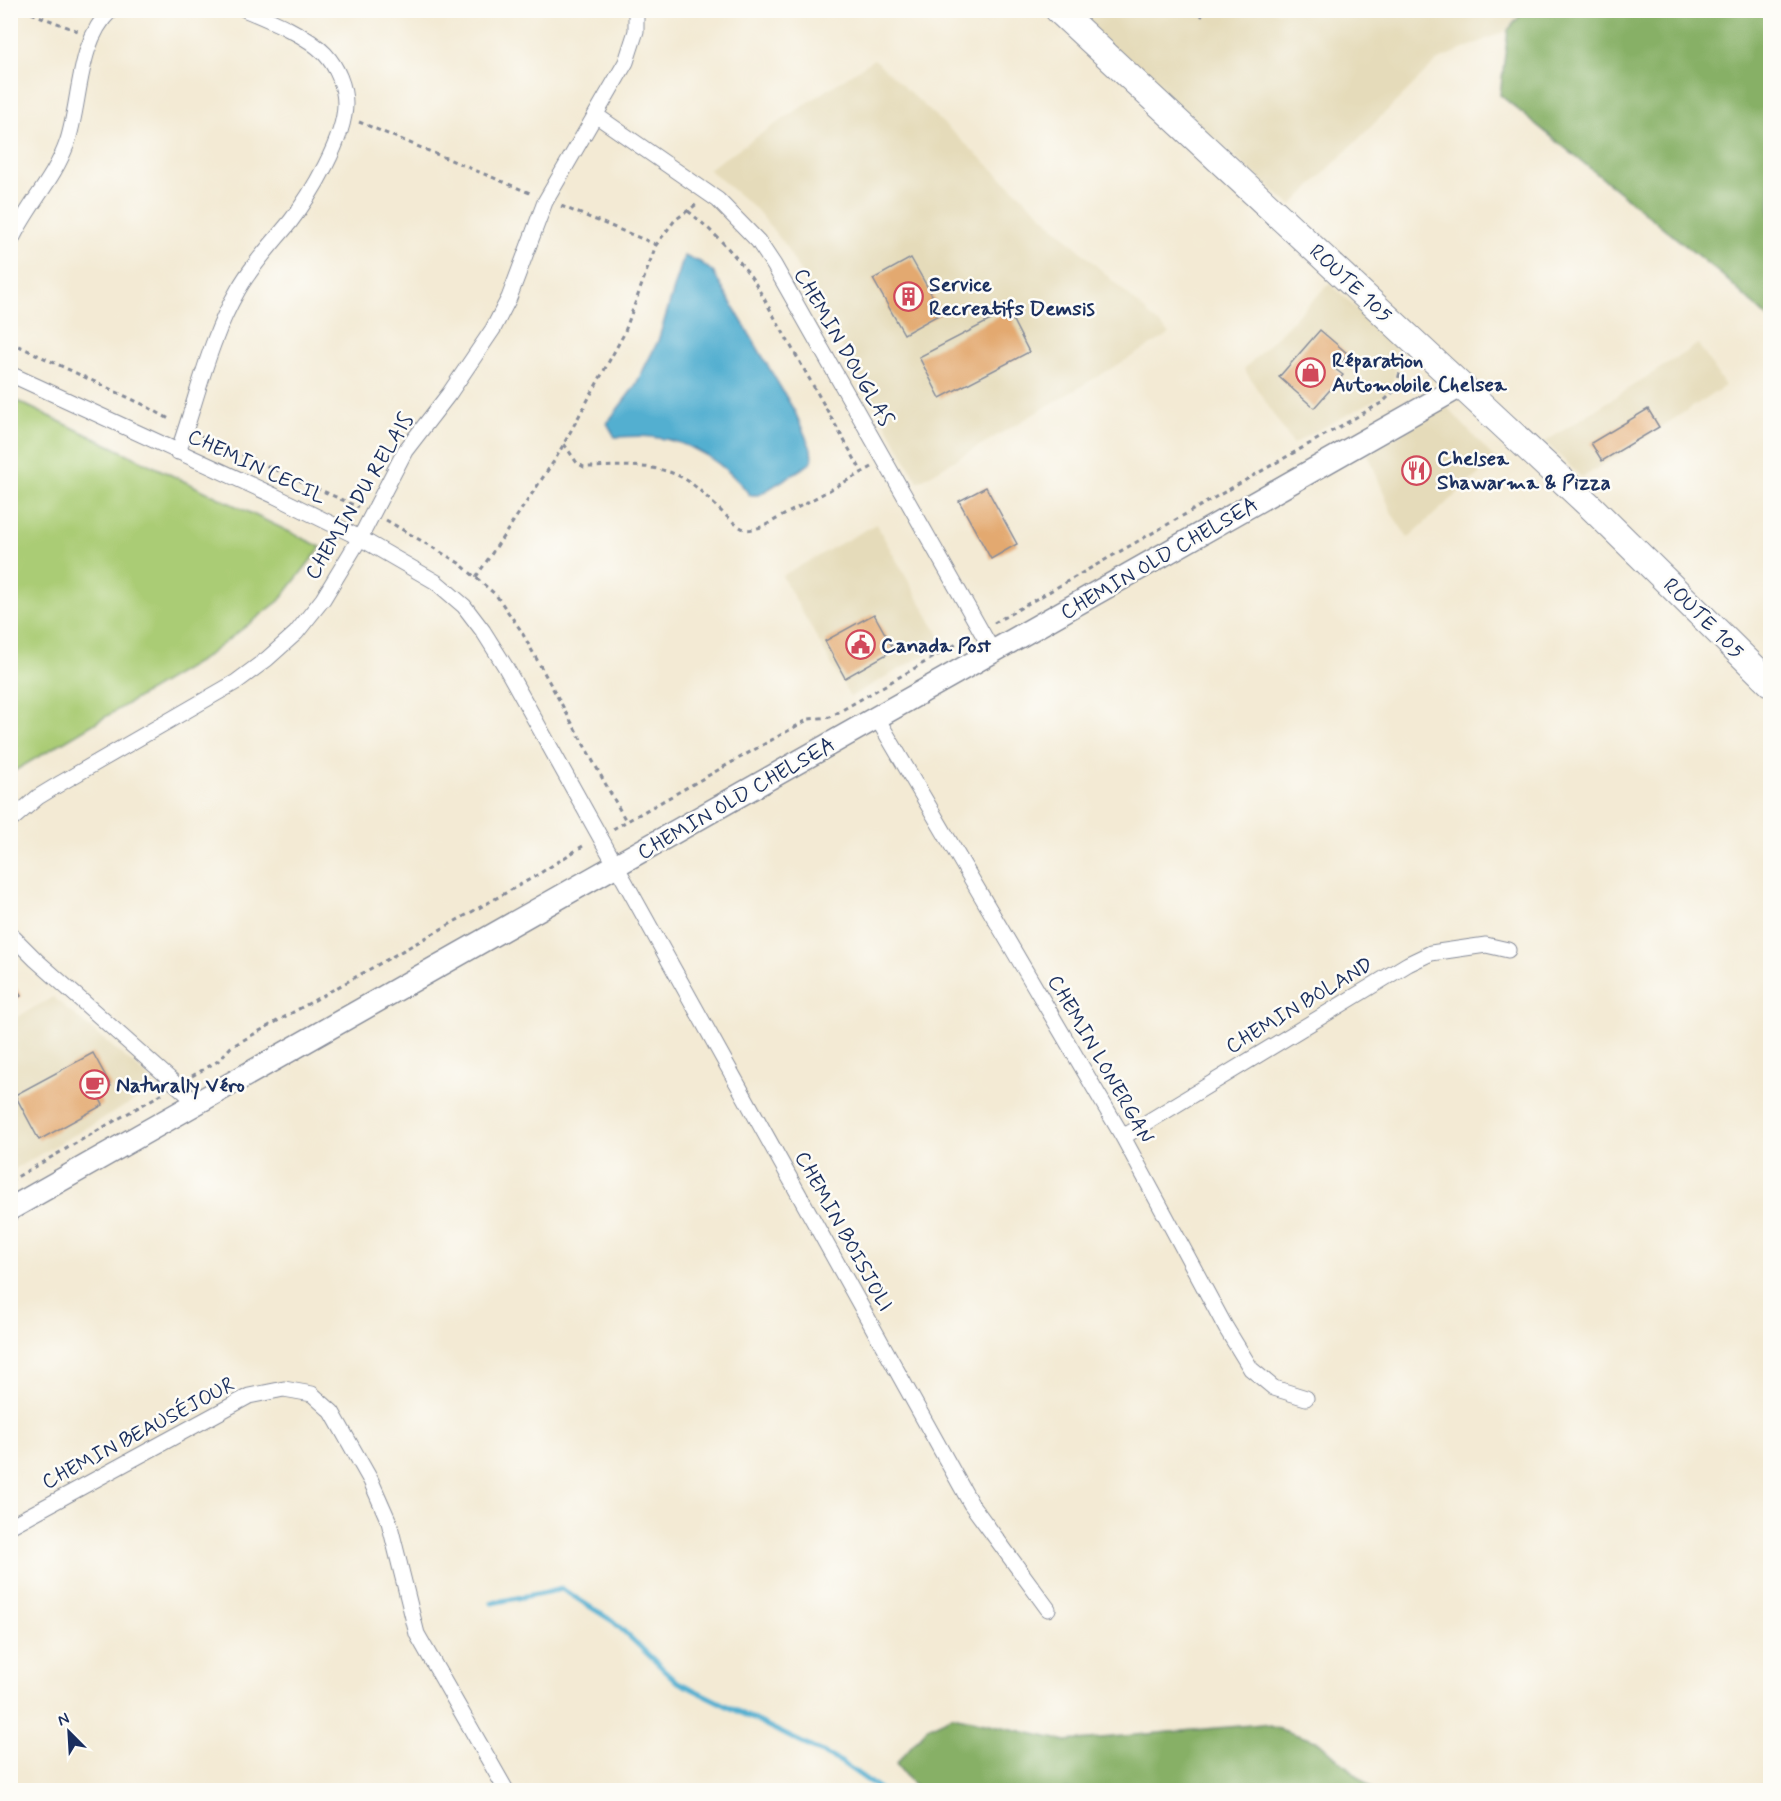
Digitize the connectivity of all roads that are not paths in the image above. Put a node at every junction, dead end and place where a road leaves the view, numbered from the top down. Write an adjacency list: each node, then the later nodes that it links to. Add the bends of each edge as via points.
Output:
1 (111, 10): 6 (street, via 93,37 61,158)
2 (246, 10): 9 (street, via 324,53 342,83 344,115 311,191 237,292 210,356)
3 (636, 10): 5 (street, CHEMIN DU RELAIS, via 633,47)
4 (1058, 10): 8 (main road, ROUTE 105)
5 (597, 116): 10 (street, CHEMIN DU RELAIS, via 561,171 493,329 405,451); 11 (street, CHEMIN DOUGLAS, via 710,194 758,241)
6 (10, 243)
7 (10, 374): 9 (street, CHEMIN CECIL)
8 (1461, 386): 11 (street, CHEMIN OLD CHELSEA); 12 (main road, ROUTE 105)
9 (178, 452): 10 (street, CHEMIN CECIL)
10 (360, 538): 14 (street, CHEMIN DU RELAIS, via 323,600 296,633 267,659 236,682 46,792); 15 (street, CHEMIN CECIL, via 436,582 464,606 505,666)
11 (993, 652): 13 (street, CHEMIN OLD CHELSEA)
12 (1770, 683)
13 (877, 718): 15 (street, CHEMIN OLD CHELSEA); 19 (street, CHEMIN LONERGAN)
14 (10, 821)
15 (618, 865): 18 (street, CHEMIN OLD CHELSEA); 23 (street, CHEMIN BOISJOLI, via 971,1504)
16 (10, 934): 18 (street)
17 (1508, 950): 19 (street, CHEMIN BOLAND, via 1486,945 1431,953 1408,964)
18 (196, 1103): 20 (street, CHEMIN OLD CHELSEA)
19 (1123, 1137): 21 (street, CHEMIN LONERGAN, via 1251,1369 1274,1388)
20 (10, 1209)
21 (1306, 1398)
22 (10, 1526): 24 (street, CHEMIN BEAUSÉJOUR, via 249,1396 284,1389 312,1394 332,1412 371,1481 389,1522 417,1634)
23 (1048, 1609)
24 (506, 1791)

